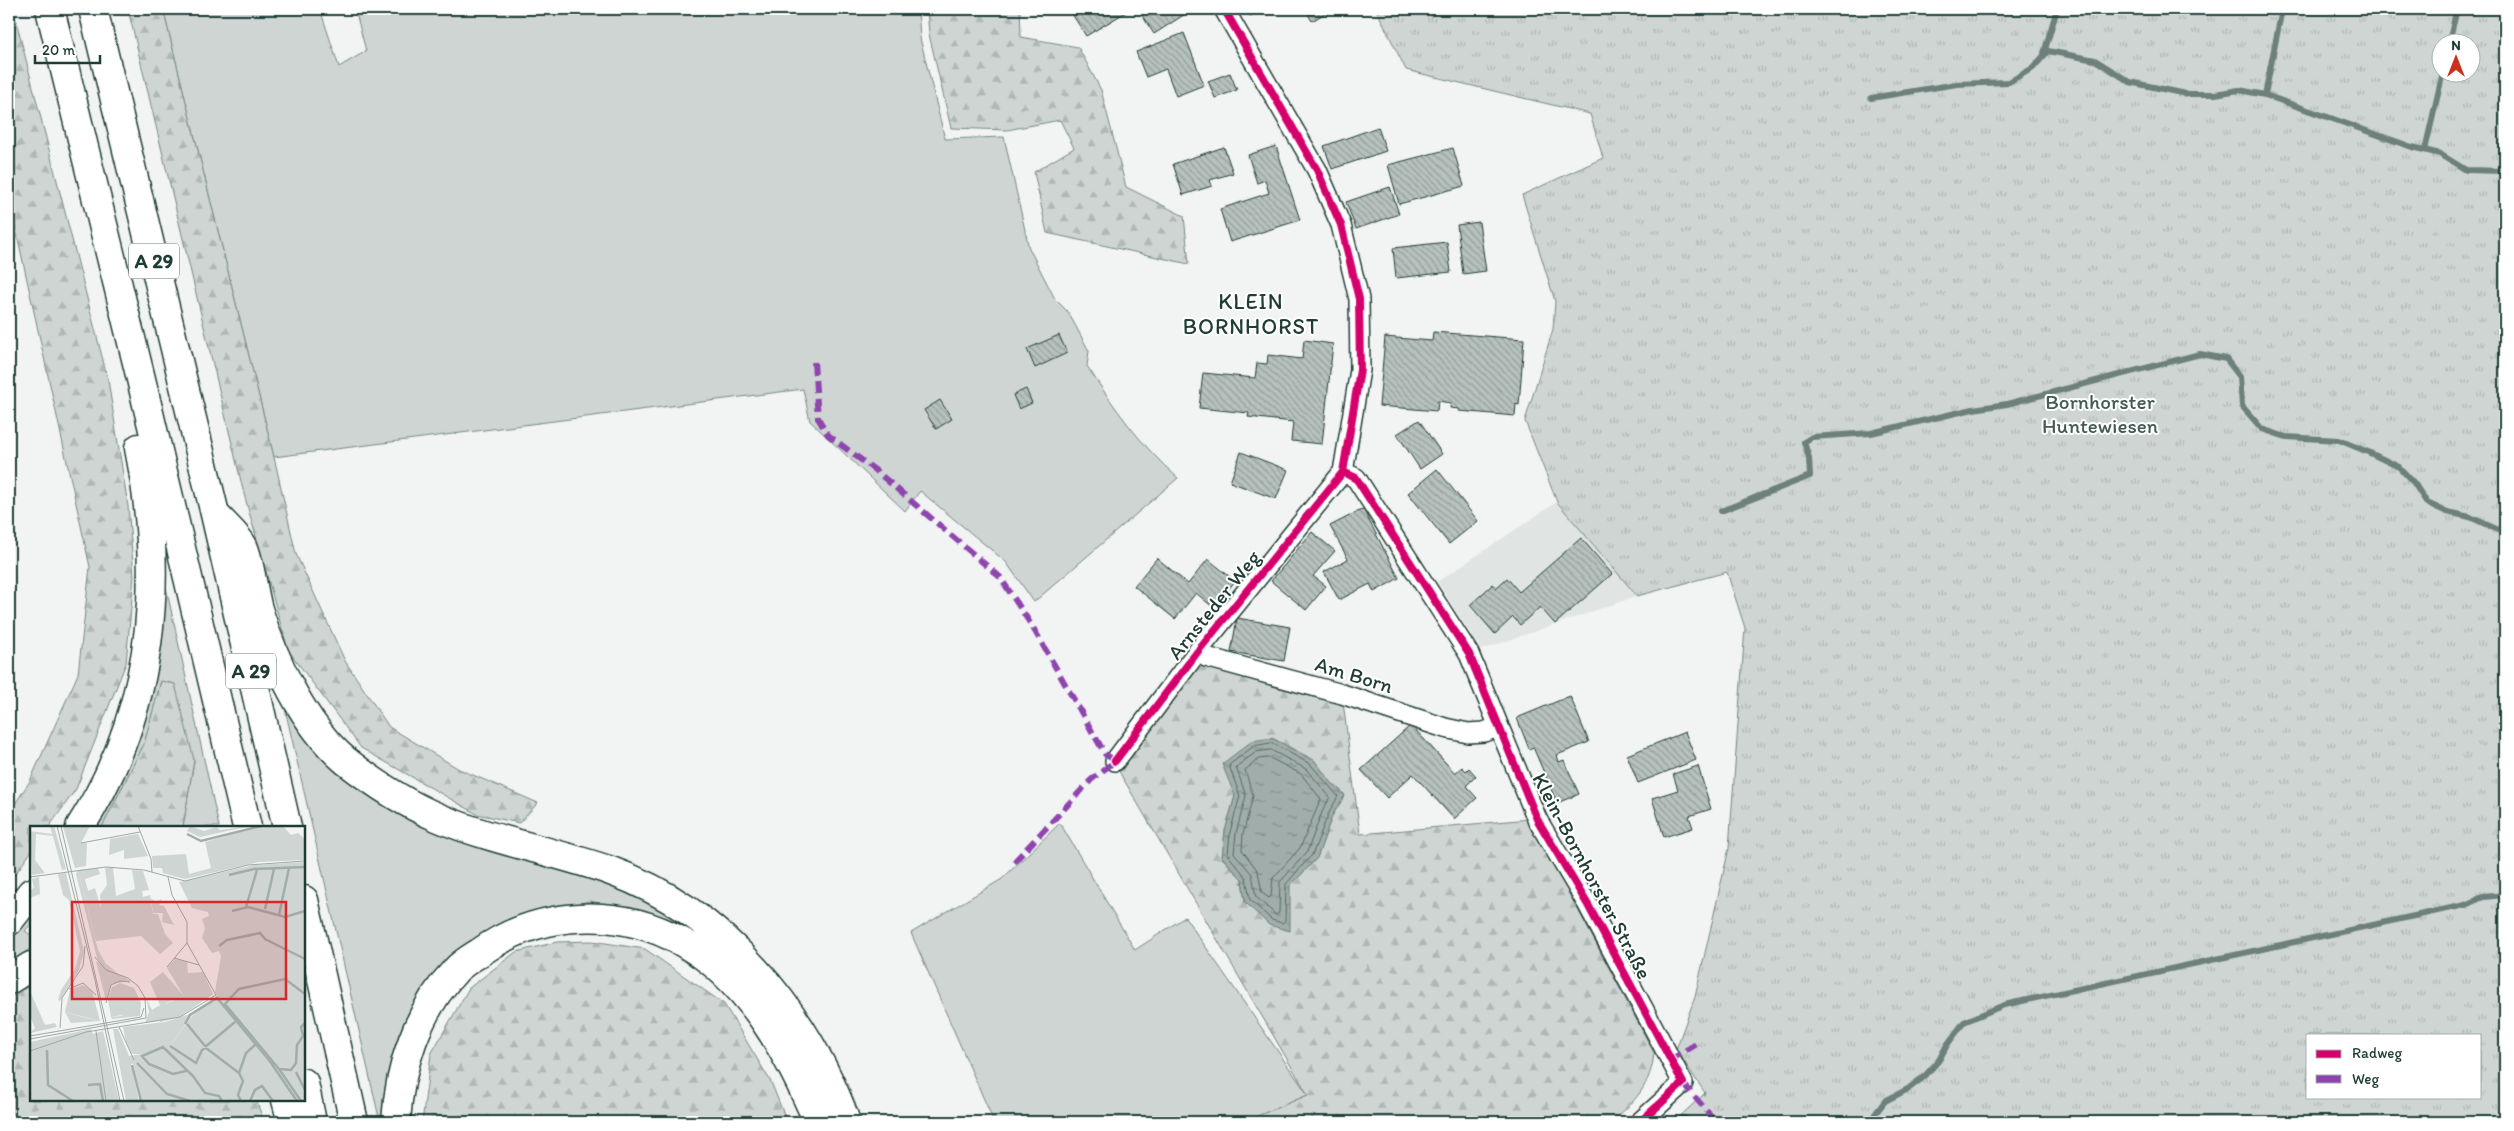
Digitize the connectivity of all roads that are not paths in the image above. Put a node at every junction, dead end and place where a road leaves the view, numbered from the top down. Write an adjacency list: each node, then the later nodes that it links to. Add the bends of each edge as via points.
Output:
1 (50, 9): 4 (highway, A 29)
2 (93, 9): 6 (highway, A 29)
3 (1224, 9): 5 (street, via 1317,170 1341,225 1359,299 1361,336 1360,370)
4 (141, 379): 10 (highway, via 137,436 147,491 153,559 150,625 141,682 123,743 99,797); 11 (highway, A 29)
5 (1343, 472): 7 (street, Arnsteder Weg); 8 (street, Klein-Bornhorster Straße, via 1356,478 1469,654)
6 (215, 514): 12 (highway, A 29); 25 (highway, via 243,546 258,608 286,679 319,731 344,759 391,794 438,818 614,872 690,914 738,951 773,991 806,1037 829,1080)
7 (1198, 651): 8 (street, Am Born, via 1206,657 1342,694 1445,728 1468,733); 9 (street, Arnsteder Weg)
8 (1498, 727): 26 (street, Klein-Bornhorster Straße, via 1537,819 1588,905 1683,1083)
9 (1115, 761)
10 (81, 826)
11 (247, 826)
12 (287, 826)
13 (30, 894): 15 (highway)
14 (305, 904): 22 (highway)
15 (9, 922)
16 (30, 967): 17 (highway)
17 (9, 980)
18 (305, 1088): 21 (highway)
19 (286, 1101): 20 (highway)
20 (292, 1122)
21 (312, 1122)
22 (354, 1122)
23 (396, 1122): 24 (highway, via 398,1091 412,1041 429,1004 455,970 492,943 528,928 564,918 603,916 657,930 683,942 714,964 746,997 774,1035)
24 (818, 1122)
25 (846, 1122)
26 (1640, 1122)

